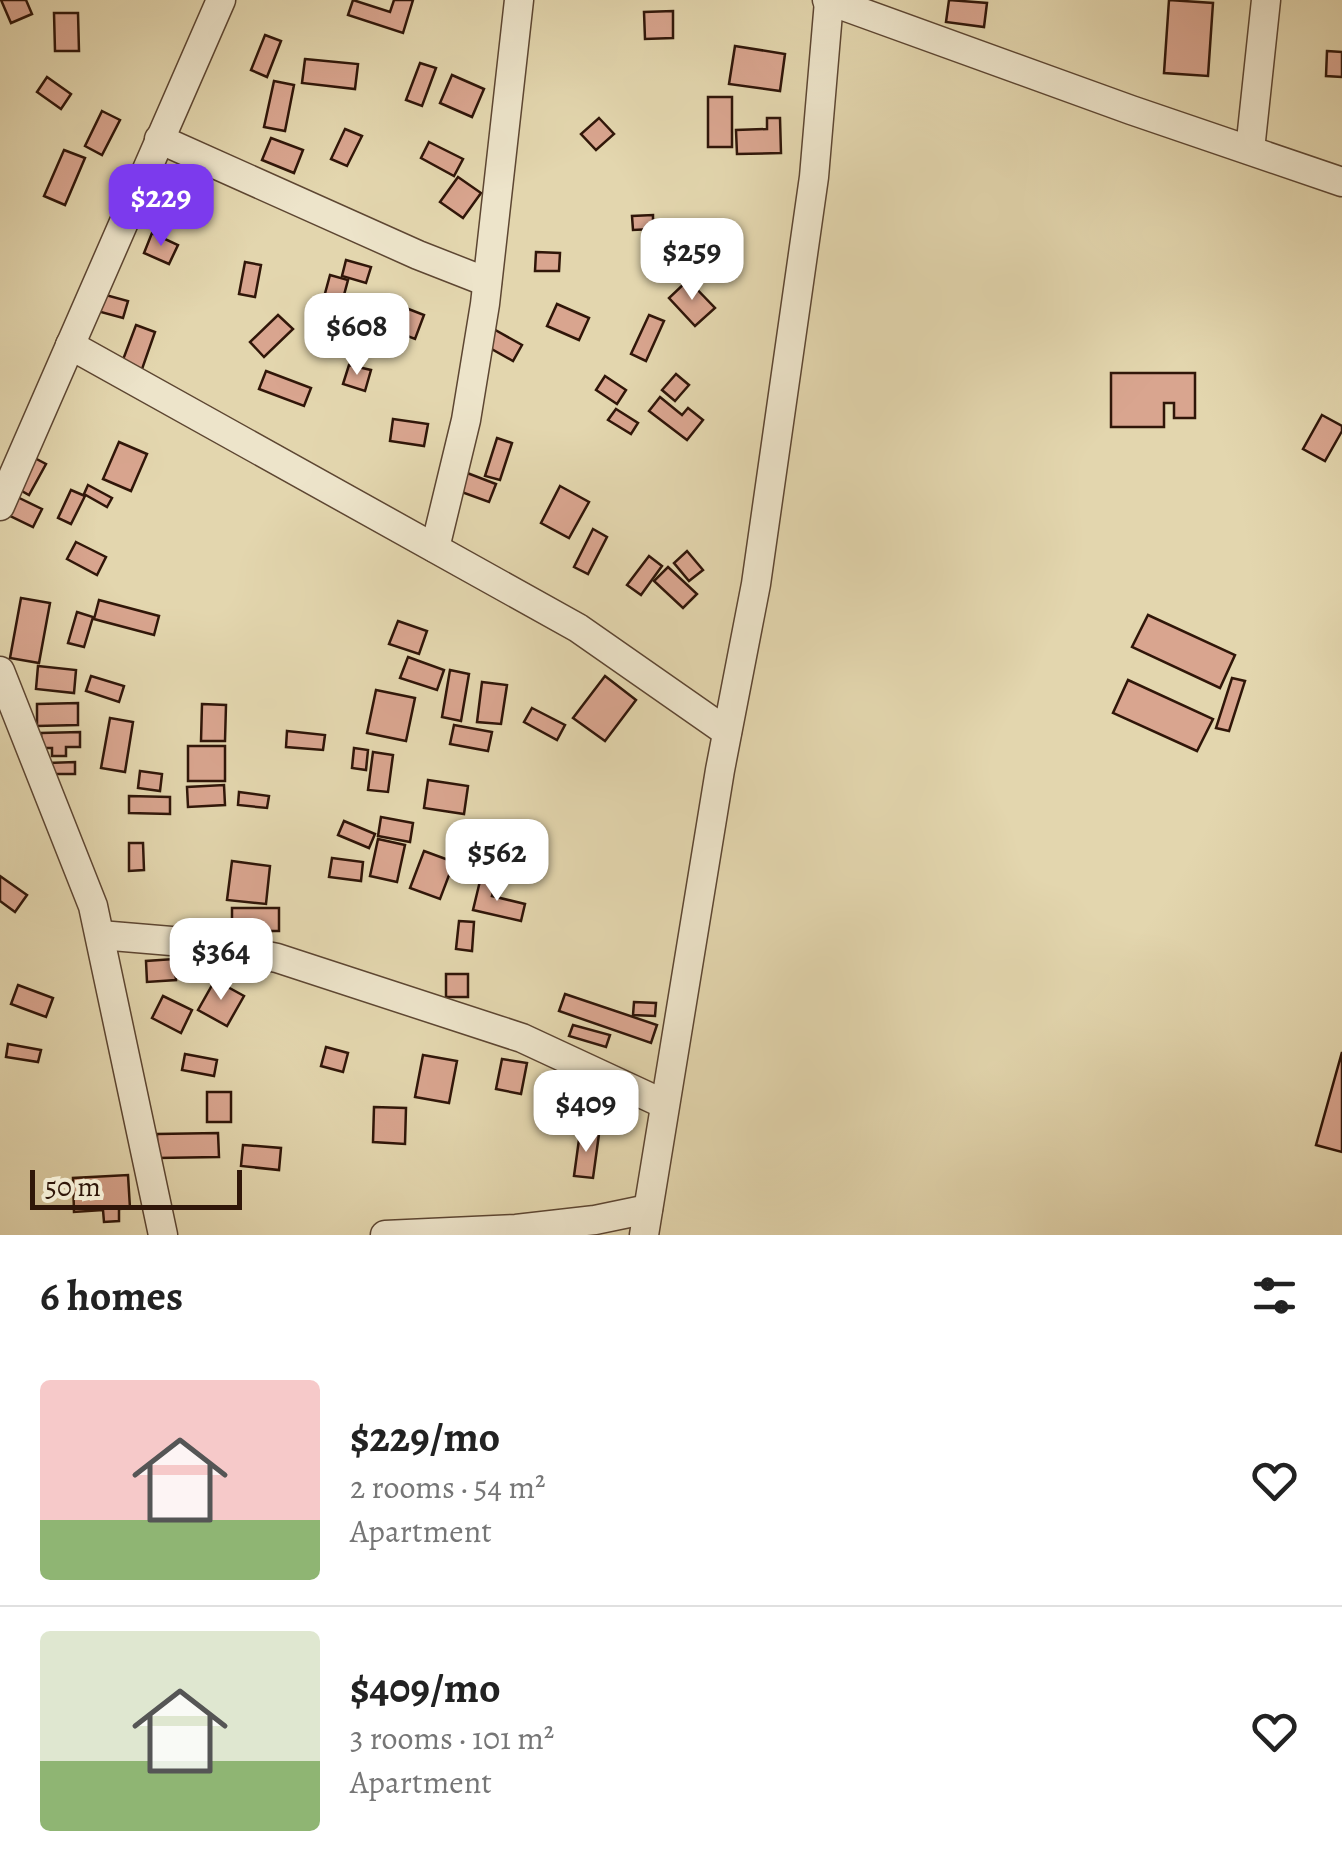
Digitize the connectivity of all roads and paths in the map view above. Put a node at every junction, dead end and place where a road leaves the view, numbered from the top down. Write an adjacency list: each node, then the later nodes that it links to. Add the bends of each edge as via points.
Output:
1 (221, 0): 5 (street)
2 (519, 0): 8 (street)
3 (828, 0): 6 (street); 13 (street, via 814,177 756,584)
4 (1266, 0): 6 (street)
5 (159, 139): 8 (street); 9 (street)
6 (1250, 150): 7 (street)
7 (1342, 182)
8 (486, 282): 11 (street, via 466,420)
9 (70, 345): 10 (street); 11 (street)
10 (0, 506)
11 (435, 548): 13 (street, via 578,628)
12 (0, 671): 14 (street)
13 (728, 732): 15 (street)
14 (100, 935): 15 (street, via 277,958 522,1038); 17 (street)
15 (664, 1104): 16 (street)
16 (646, 1222): 18 (street)
17 (163, 1235)
18 (385, 1235)

